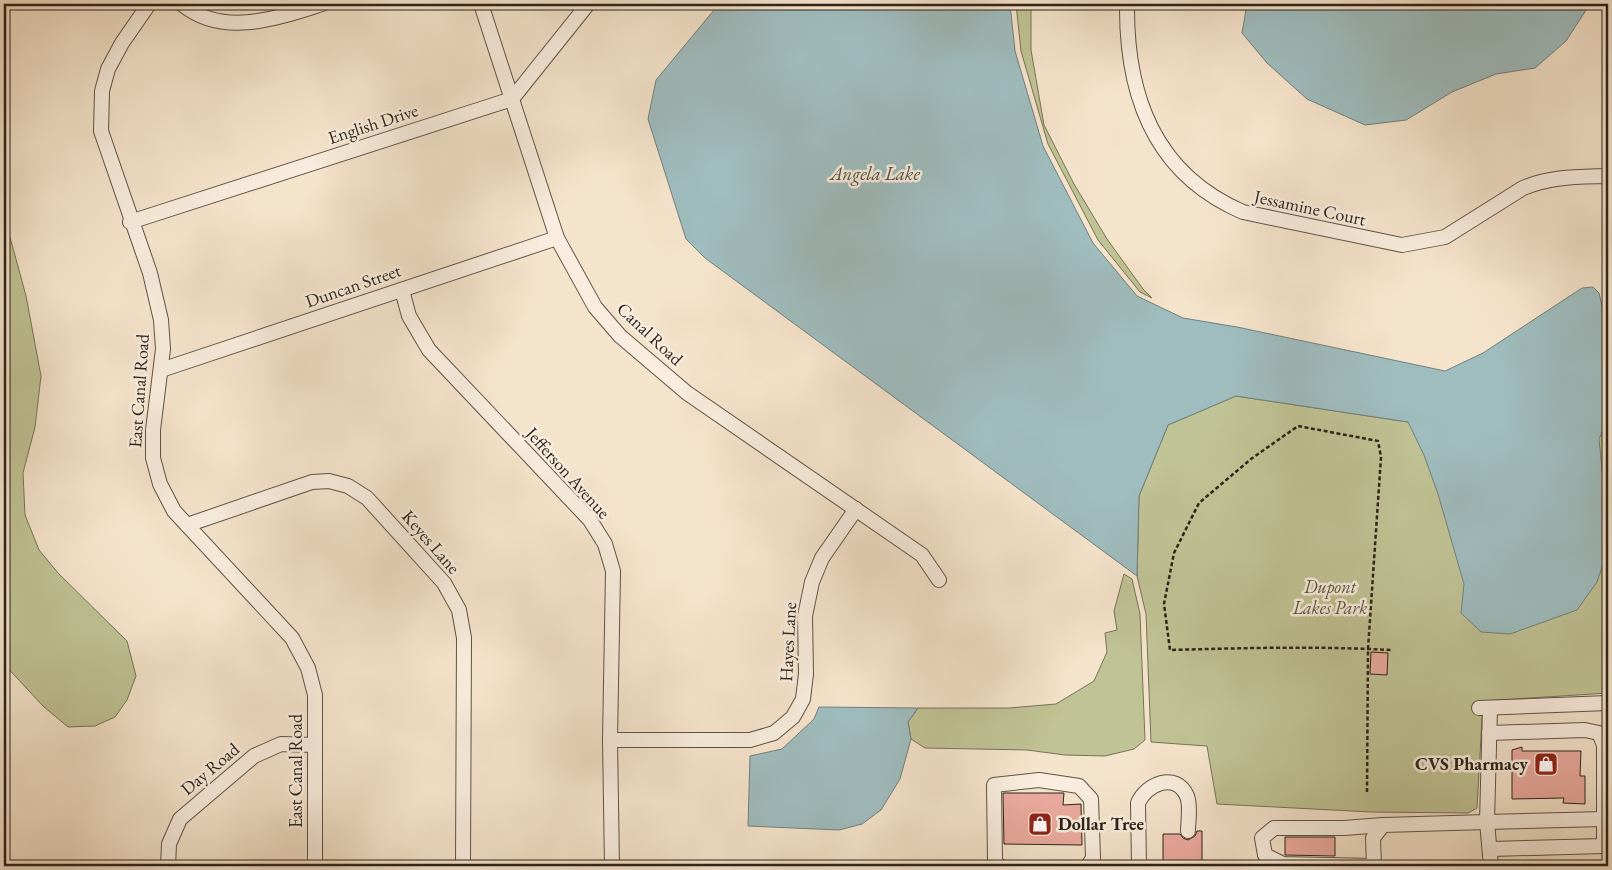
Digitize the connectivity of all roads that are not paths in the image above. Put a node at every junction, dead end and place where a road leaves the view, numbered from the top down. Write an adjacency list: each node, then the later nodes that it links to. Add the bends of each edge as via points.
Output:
1 (149, 4): 9 (street, East Canal Road, via 122,43 108,69 102,91 101,131)
2 (182, 4): 3 (street, via 204,17 229,23 266,22)
3 (322, 4)
4 (481, 4): 7 (street, Canal Road)
5 (588, 4): 7 (street)
6 (1127, 4): 8 (street, Jessamine Court, via 1131,65 1140,104 1166,155 1194,184 1227,206 1243,212 1402,245 1445,237 1537,182 1560,177)
7 (512, 99): 9 (street, English Drive); 10 (street, Canal Road)
8 (1608, 176)
9 (130, 222): 12 (street, East Canal Road, via 150,273 161,320 164,349)
10 (557, 238): 11 (street, Duncan Street); 13 (street, Canal Road, via 595,307 649,363 687,393)
11 (402, 290): 12 (street, Duncan Street); 18 (street, Jefferson Avenue, via 409,316 429,350 590,520 604,544 613,571)
12 (161, 370): 14 (street, East Canal Road, via 153,430 153,458 160,484 174,511)
13 (856, 509): 15 (street, Canal Road, via 922,555); 18 (street, Hayes Lane, via 822,558 812,582 804,616 806,674 803,699 793,717 774,733 750,740)
14 (187, 525): 19 (street, East Canal Road, via 292,638 308,668 315,695); 27 (street, Keyes Lane, via 312,482 329,481 348,486 367,498 444,583 459,610 464,638)
15 (940, 580)
16 (1608, 702): 17 (street, via 1485,708)
17 (1489, 734): 20 (street, via 1585,730 1599,733 1604,746); 21 (street)
18 (610, 740): 28 (street, Jefferson Avenue)
19 (315, 745): 25 (street, Day Road, via 281,744 254,756 180,819 169,844); 26 (street, East Canal Road)
20 (1604, 819): 21 (street); 24 (street, via 1604,846)
21 (1487, 822): 22 (street); 24 (street)
22 (1382, 824): 32 (street, via 1373,838); 32 (street, via 1344,828 1274,828 1262,838 1265,855 1283,864)
23 (1188, 832): 31 (street, via 1187,796 1181,788 1168,783 1150,786 1138,803)
24 (1491, 849): 33 (street)
25 (168, 866)
26 (315, 866)
27 (464, 866)
28 (612, 866)
29 (999, 866): 30 (street, via 995,861 994,785 1039,780 1079,786 1091,798 1093,858)
30 (1088, 866)
31 (1139, 866)
32 (1374, 866)
33 (1491, 866)

